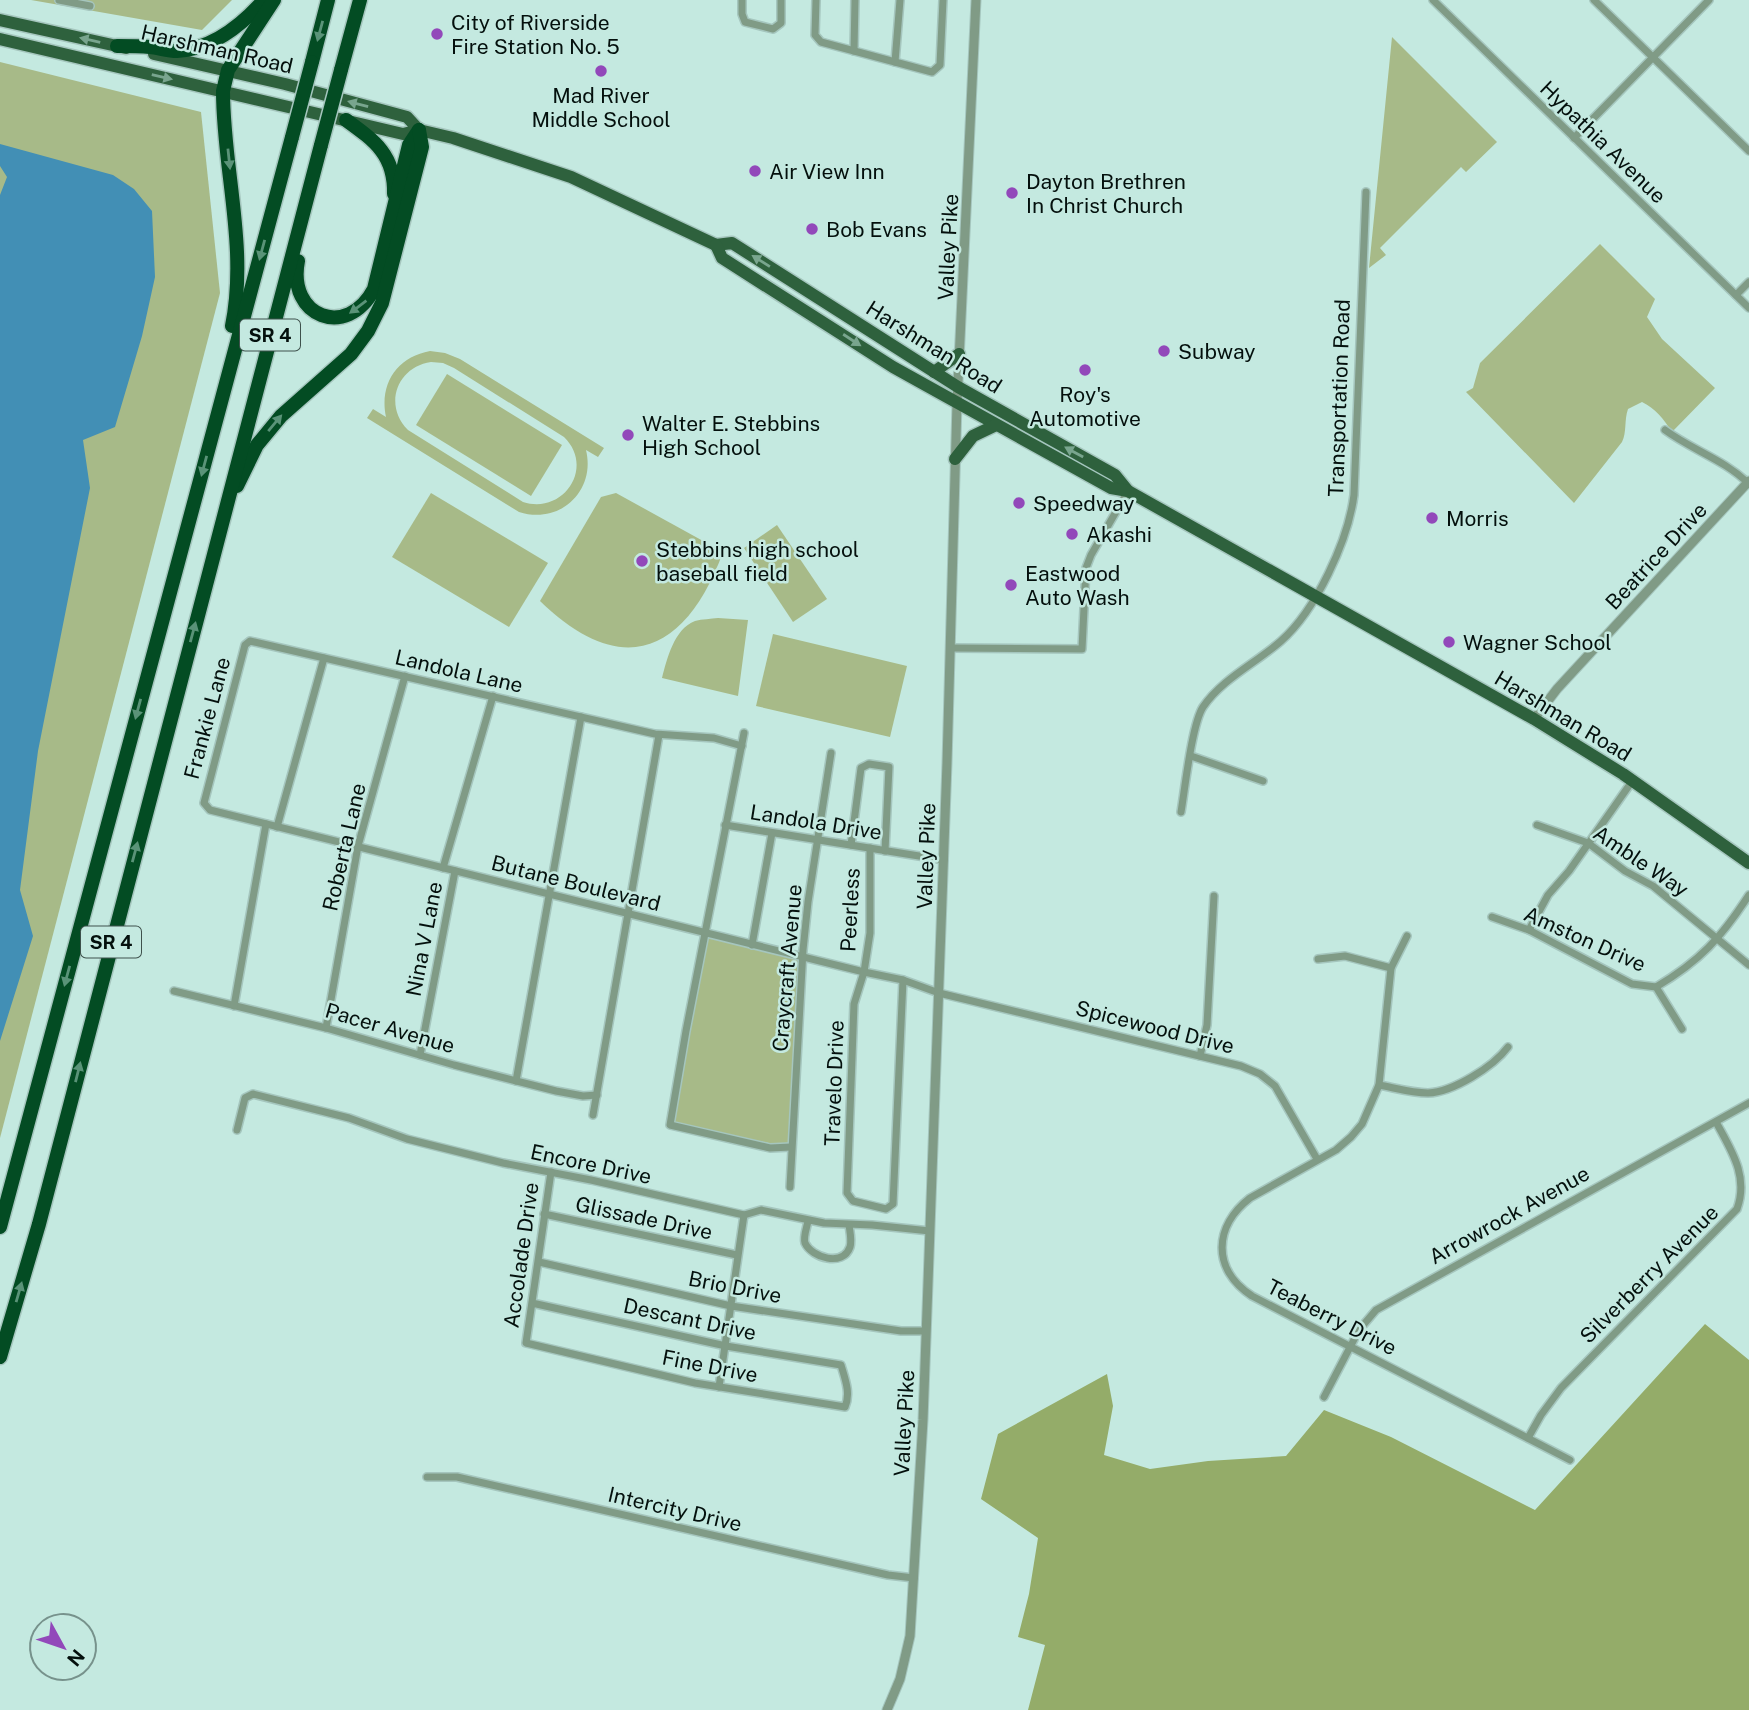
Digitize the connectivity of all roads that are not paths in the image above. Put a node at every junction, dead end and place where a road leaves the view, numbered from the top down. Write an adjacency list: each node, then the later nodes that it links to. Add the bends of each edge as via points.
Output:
1 (59, 0): 16 (street)
2 (264, 0): 19 (highway, via 234,29 193,49)
3 (274, 0): 23 (highway)
4 (328, 0): 39 (highway, SR 4, one-way to 39, bridge)
5 (360, 0): 30 (highway, SR 4, bridge)
6 (742, 0): 7 (street, via 746,22 773,29 781,23)
7 (781, 0)
8 (816, 0): 20 (street, via 817,40)
9 (855, 0): 20 (street)
10 (900, 0): 22 (street)
11 (943, 0): 22 (street, via 938,68 929,71)
12 (976, 0): 36 (street, Valley Pike)
13 (1433, 0): 27 (street, Hypathia Avenue)
14 (1594, 0): 21 (street)
15 (1709, 0): 21 (street)
16 (90, 6)
17 (0, 20): 19 (main road, Harshman Road, one-way to 17)
18 (0, 39): 24 (main road, Harshman Road, one-way to 24)
19 (117, 46): 23 (main road, Harshman Road)
20 (853, 51): 22 (street)
21 (1653, 58): 27 (street); 28 (street)
22 (895, 62)
23 (228, 70): 24 (highway); 26 (main road, Harshman Road, one-way to 23, via 407,117)
24 (223, 91): 25 (main road, Harshman Road); 39 (highway, one-way to 39, via 238,265)
25 (346, 120): 26 (main road, Harshman Road, via 404,134); 31 (highway, via 386,155 394,185)
26 (419, 130): 31 (highway, via 409,145); 32 (main road, Harshman Road, via 571,177); 46 (highway, one-way to 26, via 257,445 281,416 351,354 368,331 382,303 422,147)
27 (1574, 138): 34 (street, Hypathia Avenue)
28 (1749, 151)
29 (1366, 192): 47 (street, Transportation Road, via 1354,495 1342,544)
30 (308, 193): 31 (highway, one-way to 30, via 367,302 344,316 331,317 306,304 297,289 295,273); 46 (highway, SR 4)
31 (394, 214)
32 (716, 245): 37 (main road, Harshman Road, one-way to 32, via 732,243); 40 (main road, Harshman Road, one-way to 40, via 722,258)
33 (1749, 282): 34 (street)
34 (1736, 295): 35 (street, Hypathia Avenue)
35 (1749, 308)
36 (959, 354): 37 (main road); 38 (street, Valley Pike)
37 (934, 372): 38 (main road, Harshman Road)
38 (958, 387): 40 (street, Valley Pike); 45 (main road, Harshman Road, one-way to 38, via 1115,475)
39 (222, 400): 119 (highway, SR 4, one-way to 119)
40 (957, 403): 41 (main road, Harshman Road); 43 (street, Valley Pike)
41 (996, 425): 43 (main road, via 973,436); 45 (main road, Harshman Road, via 1111,488)
42 (1665, 429): 44 (street)
43 (955, 459): 49 (street, Valley Pike)
44 (1748, 483): 54 (street, Beatrice Drive)
45 (1128, 491): 47 (main road, Harshman Road); 49 (street, via 1086,568 1082,649)
46 (220, 526): 129 (highway, SR 4, one-way to 46, via 39,1224)
47 (1315, 596): 54 (main road, Harshman Road); 59 (street, Transportation Road, via 1283,639 1202,708)
48 (250, 641): 50 (street, Landola Lane); 62 (street, Frankie Lane, via 245,645 203,799)
49 (951, 648): 75 (street, Valley Pike)
50 (324, 657): 51 (street, Landola Lane); 67 (street)
51 (405, 676): 52 (street, Landola Lane); 72 (street, Roberta Lane)
52 (493, 696): 53 (street, Landola Lane); 77 (street)
53 (581, 717): 56 (street, Landola Lane); 79 (street)
54 (1534, 719): 60 (main road, Harshman Road)
55 (744, 733): 57 (street)
56 (659, 735): 57 (street, via 714,738); 82 (street)
57 (742, 746): 65 (street)
58 (831, 753): 69 (street, Craycraft Avenue)
59 (1191, 756): 61 (street); 63 (street, Transportation Road)
60 (1633, 780): 70 (street); 76 (main road, Harshman Road)
61 (1263, 781)
62 (205, 806): 64 (street, Butane Boulevard)
63 (1181, 811)
64 (265, 824): 67 (street, Butane Boulevard); 98 (street)
65 (725, 825): 68 (street, Landola Drive); 85 (street)
66 (1536, 825): 70 (street, Amble Way)
67 (277, 827): 72 (street, Butane Boulevard)
68 (772, 833): 69 (street, Landola Drive); 88 (street)
69 (817, 841): 71 (street, Landola Drive); 89 (street, Craycraft Avenue)
70 (1588, 843): 84 (street); 87 (street, Amble Way, via 1653,886)
71 (851, 845): 73 (street, Landola Drive); 74 (street, via 861,768 888,766)
72 (358, 846): 77 (street, Butane Boulevard); 99 (street, Roberta Lane)
73 (870, 848): 74 (street, Landola Drive); 93 (street, Peerless, via 870,933)
74 (885, 851): 75 (street, Landola Drive)
75 (944, 860): 97 (street, Valley Pike)
76 (1749, 863)
77 (443, 868): 78 (street, Butane Boulevard)
78 (455, 871): 79 (street, Butane Boulevard); 102 (street, Nina V Lane)
79 (549, 894): 82 (street, Butane Boulevard); 104 (street)
80 (1749, 895): 87 (street)
81 (1214, 897): 103 (street, via 1207,1025)
82 (628, 914): 85 (street, Butane Boulevard); 106 (street)
83 (1492, 918): 84 (street, Amston Drive)
84 (1528, 930): 95 (street, Amston Drive, via 1632,984)
85 (706, 933): 88 (street, Butane Boulevard); 111 (street, via 670,1125 770,1148)
86 (1407, 936): 92 (street)
87 (1718, 939): 91 (street, Amble Way); 95 (street, via 1684,971)
88 (752, 945): 89 (street, Butane Boulevard)
89 (804, 957): 93 (street, Butane Boulevard); 111 (street, Craycraft Avenue)
90 (1318, 959): 92 (street, via 1345,956)
91 (1749, 965)
92 (1391, 968): 105 (street)
93 (864, 972): 94 (street, Butane Boulevard); 94 (street, Travelo Drive, via 854,1004 848,1197 886,1209 893,1204)
94 (903, 980): 97 (street, Butane Boulevard)
95 (1656, 988): 100 (street, Amston Drive)
96 (174, 991): 98 (street, Pacer Avenue)
97 (939, 993): 103 (street, Spicewood Drive); 120 (street, Valley Pike)
98 (234, 1006): 99 (street, Pacer Avenue)
99 (326, 1028): 102 (street, Pacer Avenue)
100 (1682, 1030)
101 (1508, 1047): 105 (street, via 1494,1062 1439,1091 1421,1093)
102 (420, 1055): 104 (street, Pacer Avenue)
103 (1200, 1056): 112 (street, Spicewood Drive, via 1241,1066 1268,1079)
104 (516, 1081): 106 (street, Pacer Avenue)
105 (1379, 1085): 112 (street, via 1369,1112 1351,1137)
106 (597, 1096): 108 (street)
107 (1749, 1103): 109 (street, Arrowrock Avenue)
108 (593, 1115)
109 (1716, 1122): 128 (street, Arrowrock Avenue, via 1386,1303 1366,1320); 133 (street, Silverberry Avenue, via 1742,1175 1737,1209 1561,1388)
110 (237, 1130): 113 (street, Encore Drive, via 244,1102 253,1094 349,1118 407,1139)
111 (791, 1147): 114 (street, Craycraft Avenue)
112 (1317, 1160): 128 (street, Teaberry Drive, via 1240,1206 1224,1231 1223,1256 1229,1274 1244,1290)
113 (551, 1172): 115 (street, Accolade Drive); 116 (street, Encore Drive)
114 (790, 1187)
115 (544, 1214): 121 (street, Glissade Drive); 122 (street, Accolade Drive)
116 (744, 1215): 117 (street, Encore Drive, via 761,1210); 121 (street)
117 (808, 1221): 118 (street, Encore Drive); 118 (street, via 806,1245 827,1258 841,1258 848,1252)
118 (849, 1226): 120 (street, Encore Drive)
119 (0, 1227)
120 (930, 1231): 125 (street, Valley Pike)
121 (737, 1255): 124 (street)
122 (539, 1262): 123 (street, Accolade Drive); 124 (street, Brio Drive)
123 (532, 1303): 126 (street, Accolade Drive); 127 (street, Descant Drive)
124 (732, 1306): 125 (street, Brio Drive); 127 (street)
125 (926, 1331): 136 (street, Valley Pike)
126 (526, 1343): 131 (street, Fine Drive)
127 (726, 1346): 130 (street, Descant Drive); 131 (street)
128 (1350, 1346): 132 (street, Arrowrock Avenue); 133 (street, Teaberry Drive)
129 (0, 1357)
130 (841, 1365): 131 (street, Fine Drive, via 849,1393 845,1407)
131 (719, 1387)
132 (1324, 1397)
133 (1528, 1438): 134 (street, Teaberry Drive)
134 (1570, 1460)
135 (427, 1477): 136 (street, Intercity Drive, via 457,1477)
136 (914, 1578): 137 (street, Valley Pike, via 906,1655)
137 (887, 1710)

